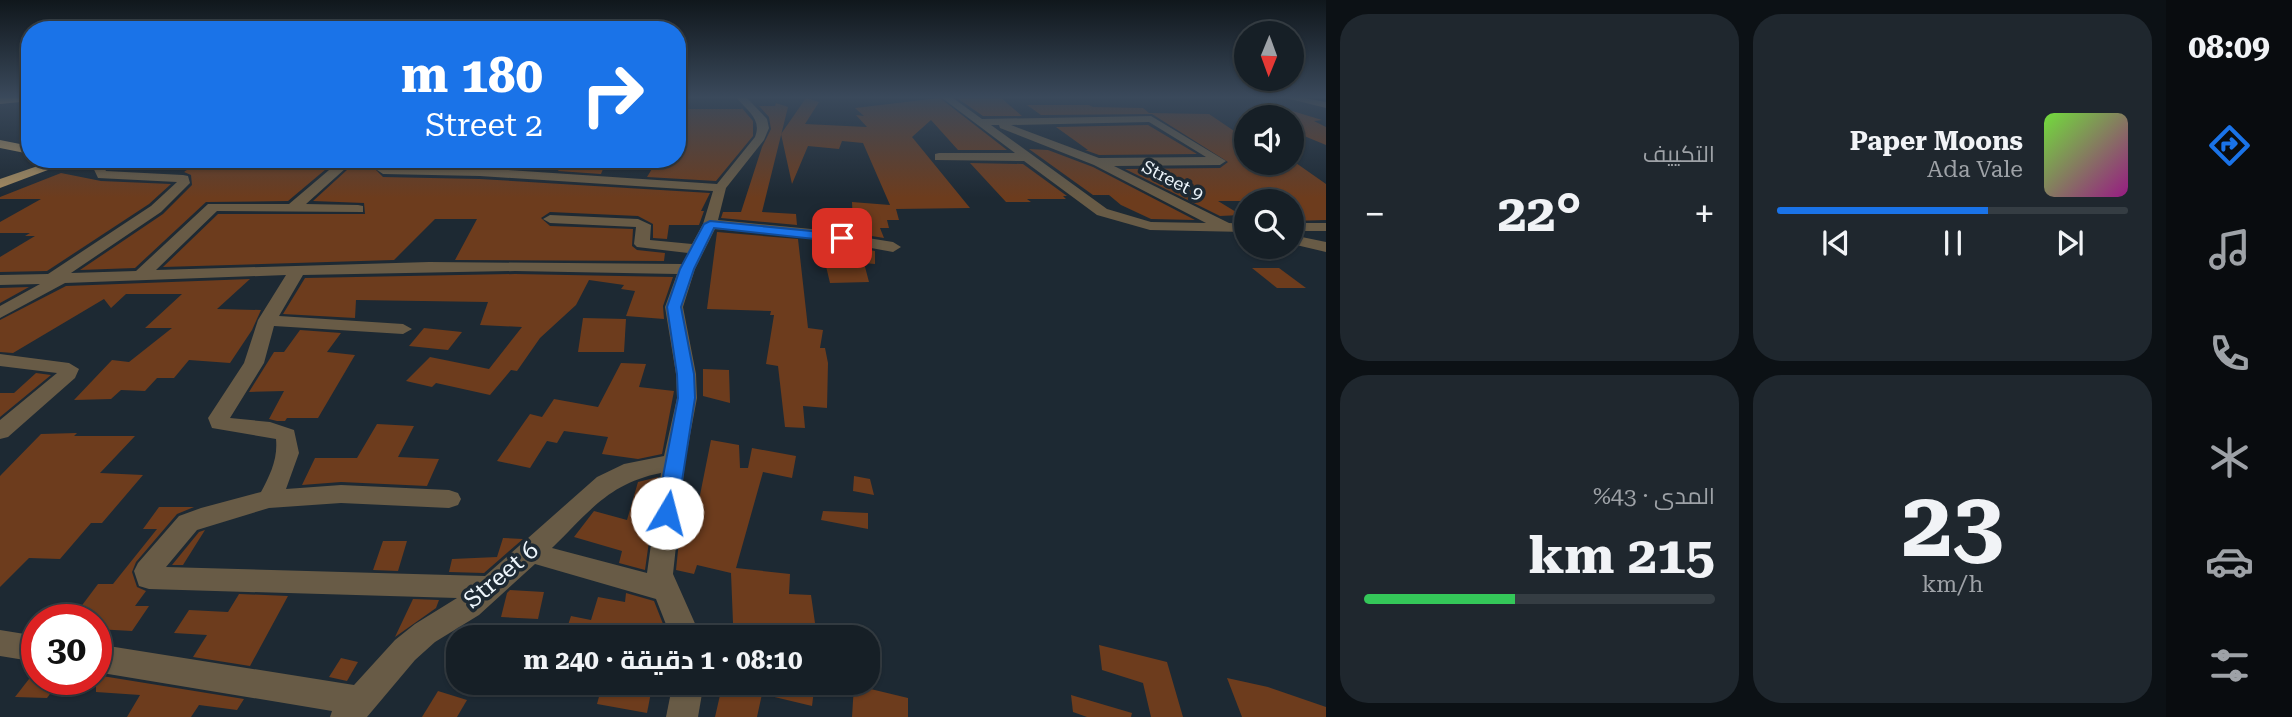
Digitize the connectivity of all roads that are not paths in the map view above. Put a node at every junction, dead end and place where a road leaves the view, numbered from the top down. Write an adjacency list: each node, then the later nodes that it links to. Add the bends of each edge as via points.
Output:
1 (763, 131): 21 (street)
2 (995, 131): 10 (street)
3 (1022, 131): 12 (street, Street 9)
4 (1171, 131): 12 (street, via 1220,161)
5 (0, 138): 7 (main road)
6 (0, 145): 8 (main road)
7 (21, 147)
8 (21, 149)
9 (939, 157): 10 (street)
10 (1030, 157): 28 (street, via 1092,206 1116,218 1150,226)
11 (21, 161): 17 (main road)
12 (1098, 162): 28 (street, Street 9)
13 (21, 168): 17 (main road)
14 (45, 168): 20 (main road)
15 (98, 168): 37 (street, via 102,175 175,178 184,183 124,233)
16 (340, 168): 22 (street)
17 (15, 170): 19 (main road)
18 (383, 170): 21 (street)
19 (0, 175)
20 (0, 184)
21 (720, 188): 25 (street)
22 (294, 207): 23 (street); 36 (street, via 213,207)
23 (358, 209)
24 (550, 219): 33 (street, via 638,223 646,229 642,244)
25 (710, 224): 31 (street, via 811,233); 33 (street)
26 (1304, 227): 27 (street)
27 (1326, 227)
28 (1228, 228): 29 (street)
29 (1234, 229)
30 (1304, 242): 32 (street)
31 (892, 247)
32 (1326, 247)
33 (697, 249): 35 (street)
34 (298, 269): 35 (street, via 544,264); 36 (street); 40 (street)
35 (687, 269): 45 (street, via 674,307 687,386)
36 (141, 275): 37 (street)
37 (57, 278): 38 (street); 39 (street)
38 (0, 280)
39 (0, 313)
40 (267, 320): 41 (street); 46 (street, via 254,363 219,418 229,427 276,430 286,435 286,464)
41 (403, 329)
42 (9, 361): 43 (street); 44 (street, via 69,369)
43 (0, 378)
44 (0, 432)
45 (674, 462): 48 (street, Street 6, via 613,478); 50 (street, via 659,565)
46 (269, 499): 47 (street, via 341,494); 49 (street, via 188,523 147,571 149,578)
47 (449, 499)
48 (530, 552): 49 (street, Street 6); 50 (street)
49 (491, 588): 56 (street, Street 6, via 425,632)
50 (665, 590): 51 (street)
51 (680, 625)
52 (0, 643): 53 (street)
53 (21, 646)
54 (112, 662): 56 (street)
55 (686, 695): 57 (street)
56 (353, 709)
57 (682, 717)

